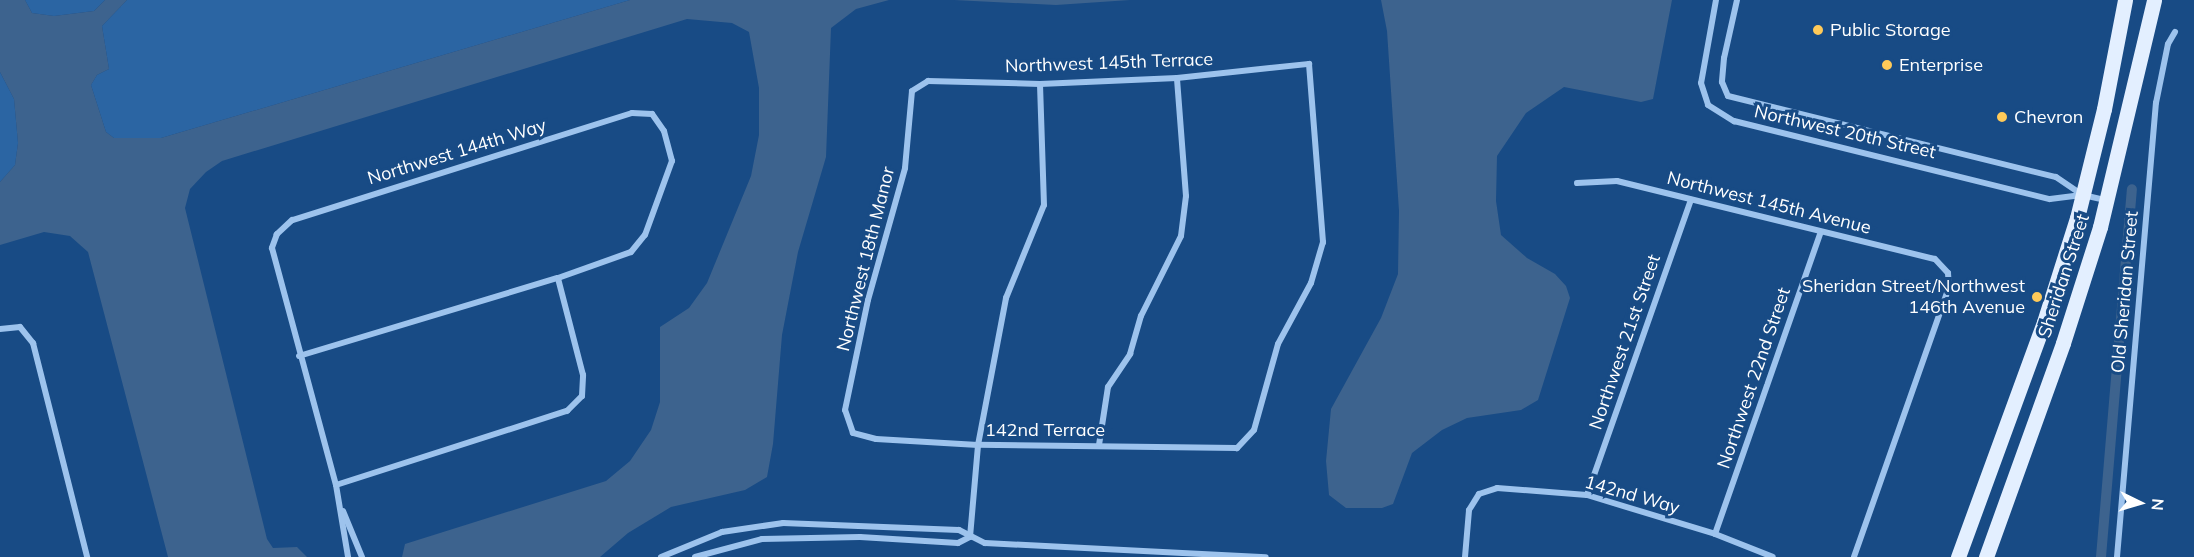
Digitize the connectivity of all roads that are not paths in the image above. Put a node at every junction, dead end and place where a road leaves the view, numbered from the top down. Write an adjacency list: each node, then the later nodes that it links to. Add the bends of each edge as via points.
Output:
1 (1716, 0): 10 (street, Northwest 20th Street, via 1701,82 1708,105 1734,121 2050,199)
2 (1737, 0): 10 (street, via 1722,82 1728,96 2056,177)
3 (2125, 0): 10 (main road, Sheridan Street)
4 (2154, 0): 12 (main road, Sheridan Street)
5 (2175, 32): 37 (street, Old Sheridan Street, via 2168,44 2156,103)
6 (1177, 78): 7 (street, Northwest 145th Terrace); 19 (street, via 1186,196 1181,236 1141,316 1130,354 1108,387); 20 (street, Northwest 145th Terrace, via 1309,64 1323,242 1311,283 1278,344 1254,430)
7 (1040, 84): 8 (street, Northwest 145th Terrace, via 928,81); 18 (street, via 1044,205 1006,298)
8 (912, 91): 17 (street, Northwest 18th Manor, via 905,168 868,300 845,411)
9 (1577, 183): 11 (street, Northwest 145th Avenue, via 1617,181)
10 (2083, 195): 12 (street); 35 (main road, Sheridan Street, via 2044,322)
11 (1691, 200): 13 (street, Northwest 145th Avenue); 22 (street, Northwest 21st Street)
12 (2107, 201): 36 (main road, Sheridan Street, via 2063,343)
13 (1821, 232): 24 (street, Northwest 22nd Street); 34 (street, Northwest 145th Avenue, via 1935,259 1948,273 1949,287)
14 (558, 278): 16 (street); 16 (street, Northwest 144th Way, via 631,252 645,235 672,161 664,131 652,114 632,113 292,220 277,234 272,248); 21 (street, via 583,375 582,396 567,411)
15 (0, 329): 26 (street, via 20,327 33,343)
16 (299, 356): 21 (street)
17 (853, 432): 18 (street, 142nd Terrace, via 876,439)
18 (978, 445): 19 (street, 142nd Terrace); 25 (street)
19 (1099, 446): 20 (street, 142nd Terrace)
20 (1238, 448)
21 (336, 485): 23 (street)
22 (1587, 495): 24 (street, 142nd Way); 32 (street, 142nd Way, via 1497,488 1479,494 1469,510)
23 (340, 505): 27 (street); 28 (street)
24 (1715, 534): 33 (street, 142nd Way)
25 (970, 537): 29 (street, via 959,530 763,524 705,537); 30 (street, via 958,543 860,537 762,539); 31 (street, via 985,543)
26 (87, 557)
27 (348, 557)
28 (362, 557)
29 (661, 557)
30 (694, 557)
31 (1266, 557)
32 (1465, 557)
33 (1773, 557)
34 (1854, 557)
35 (1958, 557)
36 (1986, 557)
37 (2117, 557)

